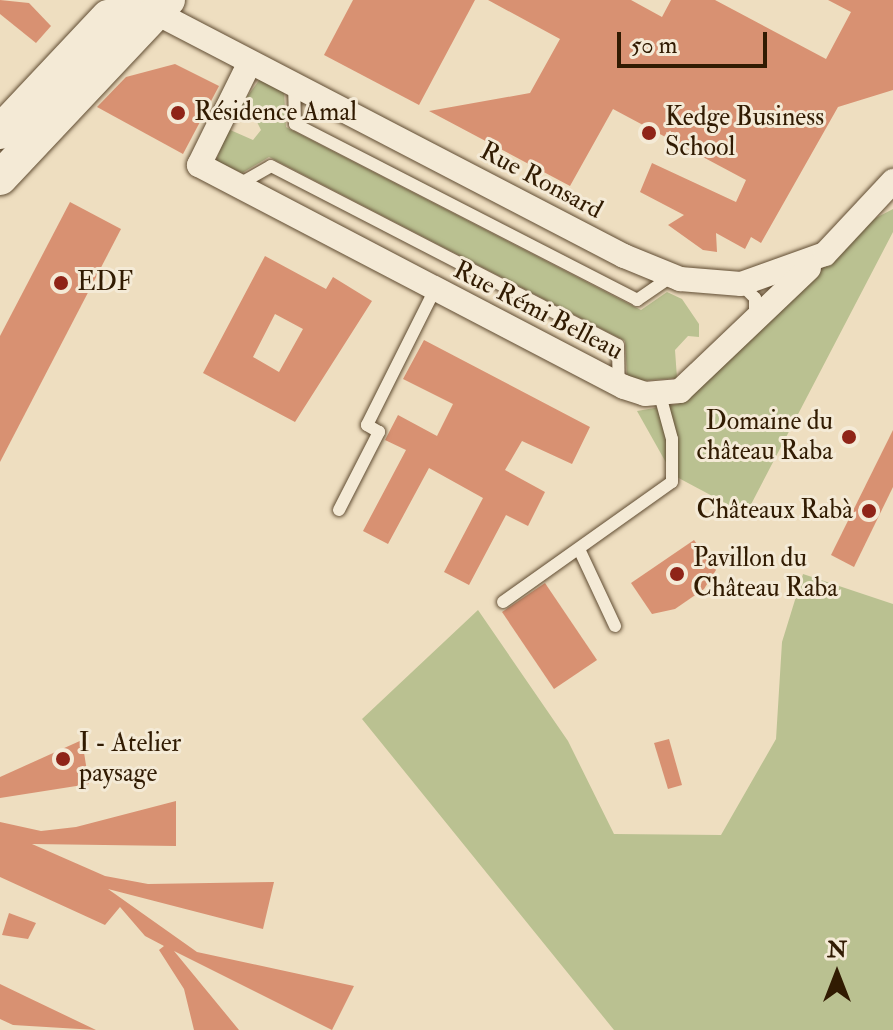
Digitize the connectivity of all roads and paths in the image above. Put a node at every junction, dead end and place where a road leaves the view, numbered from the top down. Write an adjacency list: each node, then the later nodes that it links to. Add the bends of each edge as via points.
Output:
1 (124, 0): 2 (street, Rue Ronsard); 5 (main road); 6 (main road, via 118,27)
2 (163, 4): 3 (street, Rue Ronsard); 7 (main road)
3 (249, 64): 4 (street, Rue Ronsard); 9 (street, Rue Rémi Belleau, via 199,165)
4 (294, 82): 11 (street, Rue Ronsard); 11 (lane, via 295,124 637,300)
5 (0, 132)
6 (0, 162)
7 (0, 178)
8 (893, 181): 10 (street, Rue Ronsard)
9 (236, 186): 13 (street, Rue Rémi Belleau); 15 (lane, via 271,166 618,345)
10 (825, 254): 12 (street, Rue Ronsard); 14 (street)
11 (672, 276): 12 (street, Rue Ronsard)
12 (741, 284): 14 (lane, via 755,298)
13 (435, 289): 15 (street, Rue Rémi Belleau); 17 (lane, via 367,425 379,432)
14 (754, 320): 16 (street, via 694,380)
15 (619, 384): 16 (street, Rue Rémi Belleau)
16 (660, 395): 18 (lane, via 672,439 672,482)
17 (339, 510)
18 (579, 549): 19 (lane); 20 (lane)
19 (503, 602)
20 (615, 626)

